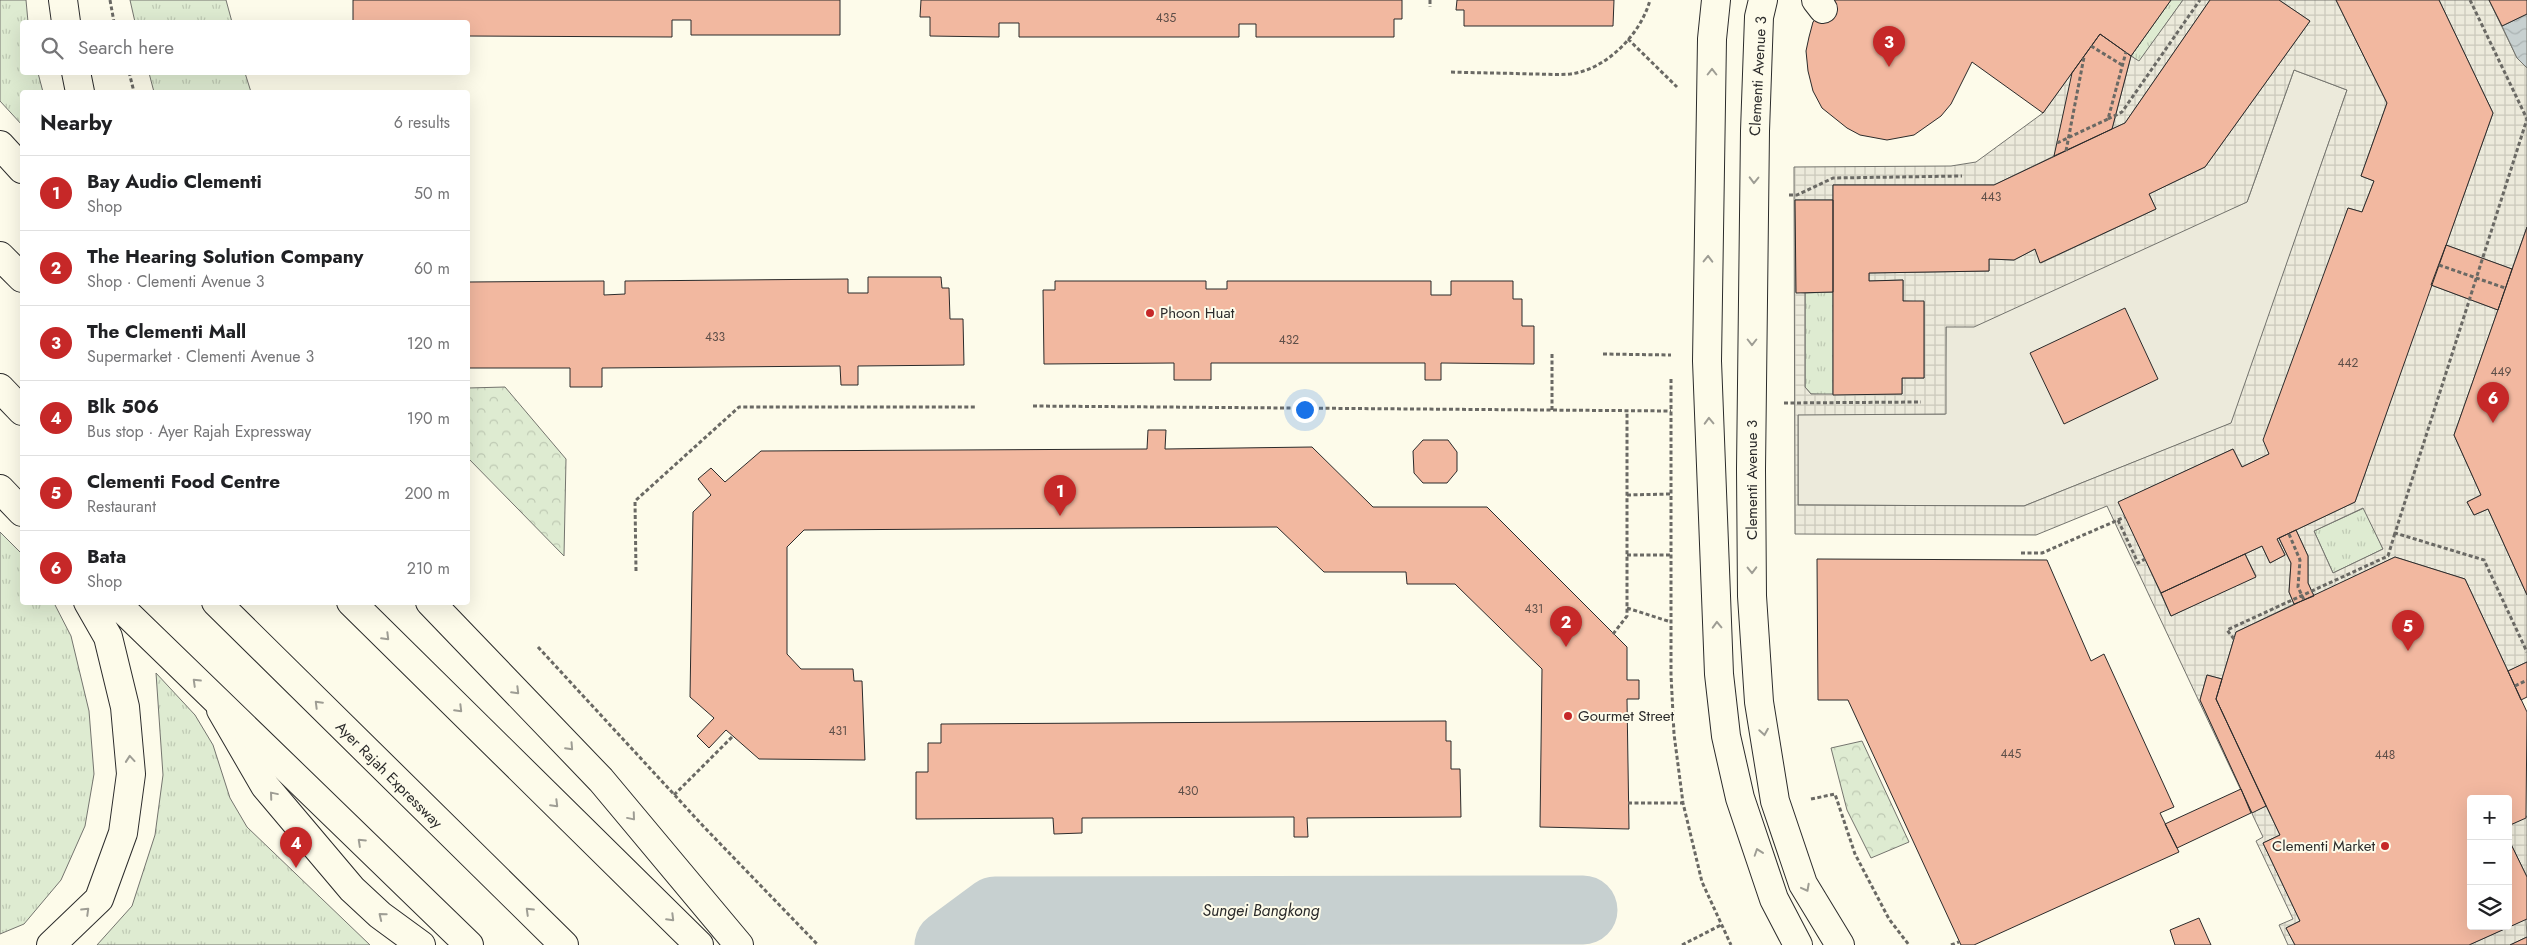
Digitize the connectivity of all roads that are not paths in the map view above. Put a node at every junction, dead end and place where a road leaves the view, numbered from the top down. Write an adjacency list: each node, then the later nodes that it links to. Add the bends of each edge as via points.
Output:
1 (63, 0): 4 (main road)
2 (1716, 0): 29 (main road, one-way to 2, via 1774,899 1740,798 1726,736 1720,674 1707,361 1712,39)
3 (1763, 0): 30 (main road, Clementi Avenue 3, one-way to 30, via 1755,131 1752,331 1752,596 1759,702 1775,801 1803,884)
4 (66, 20)
5 (77, 75): 6 (main road)
6 (80, 90)
7 (0, 145): 8 (main road)
8 (20, 166)
9 (0, 256): 10 (main road)
10 (20, 276)
11 (0, 388): 12 (main road)
12 (20, 408)
13 (0, 489): 14 (main road)
14 (20, 510)
15 (90, 605): 23 (main road, one-way to 15, via 99,899 123,833 131,774 125,707 108,637)
16 (118, 605): 22 (main road, one-way to 16)
17 (219, 605): 26 (main road, Ayer Rajah Expressway, one-way to 17)
18 (354, 605): 27 (main road, one-way to 27)
19 (433, 605): 21 (main road)
20 (445, 605): 21 (main road)
21 (469, 644): 28 (main road, one-way to 28, via 601,780)
22 (216, 701): 24 (main road, one-way to 22, via 380,915 352,889 265,786); 25 (main road, one-way to 22)
23 (51, 945)
24 (421, 945)
25 (469, 945)
26 (564, 945)
27 (698, 945)
28 (739, 945)
29 (1798, 945)
30 (1840, 945)

